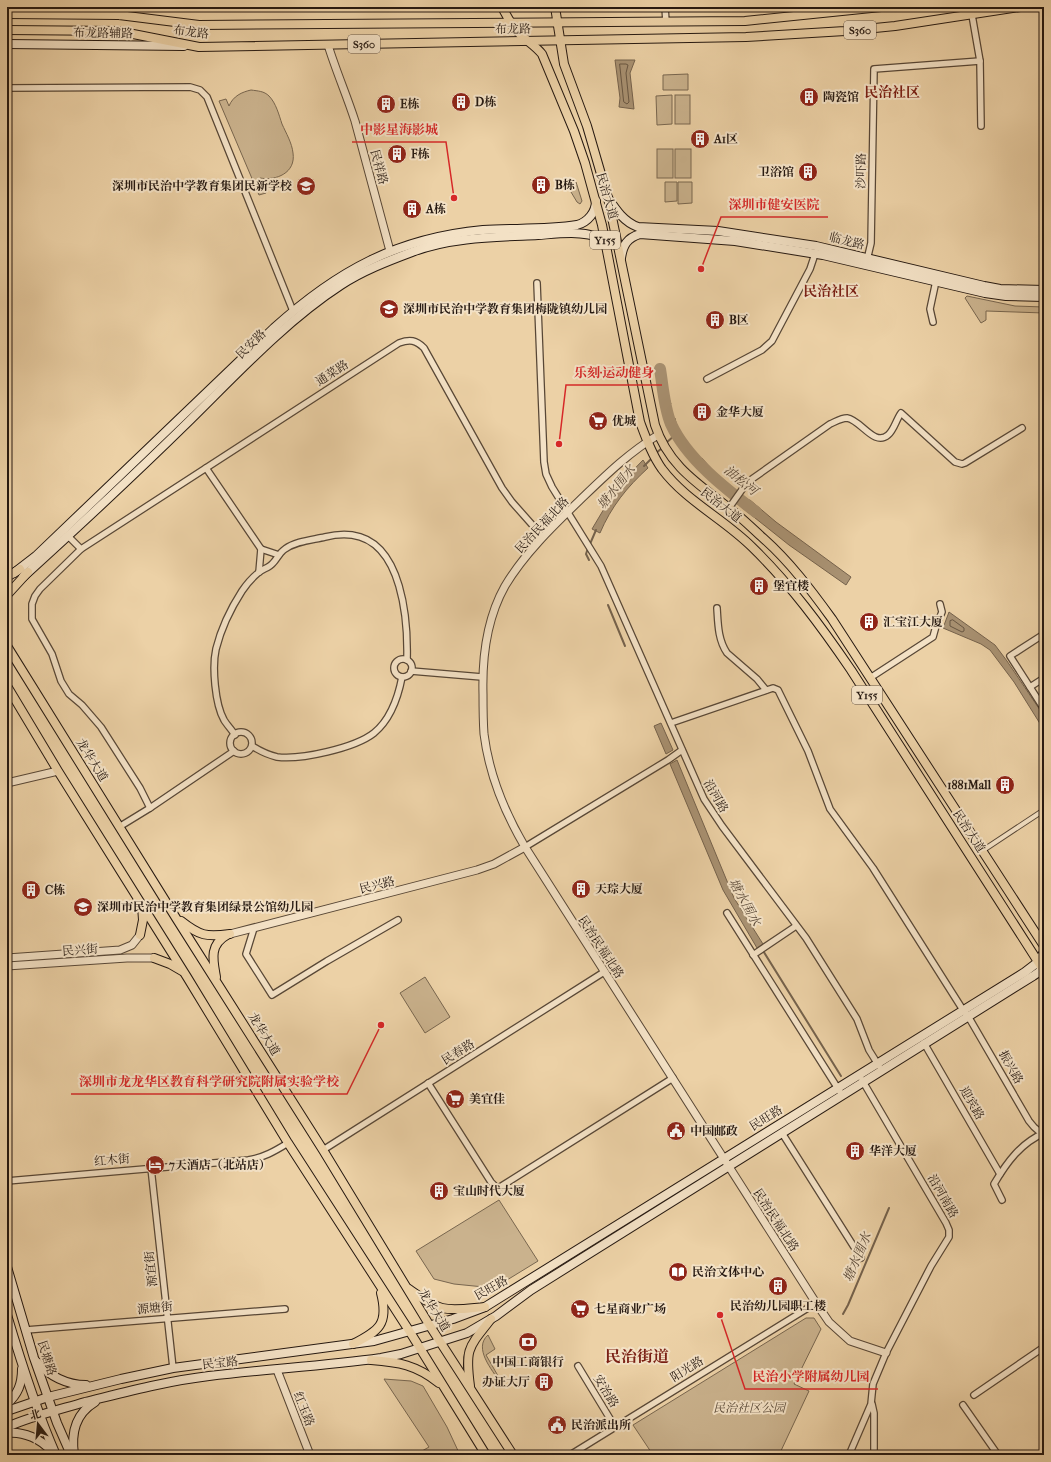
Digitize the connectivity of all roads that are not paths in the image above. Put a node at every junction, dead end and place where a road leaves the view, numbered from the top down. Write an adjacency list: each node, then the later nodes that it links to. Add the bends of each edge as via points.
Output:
1 (98, 7): 8 (main road, 布龙路辅路)
2 (502, 7): 11 (main road, 民治大道 / Y155)
3 (555, 7): 12 (main road, 民治大道 / Y155)
4 (665, 7): 10 (street)
5 (881, 7): 10 (main road, 布龙路 / S360, via 745,22)
6 (1020, 7): 9 (main road, 布龙路 / S360)
7 (7, 14): 8 (main road, 布龙路 / S360)
8 (119, 15): 11 (main road, 布龙路 / S360, via 199,25)
9 (972, 15): 14 (main road, 布龙路 / S360, via 845,31 746,37); 19 (street)
10 (666, 22): 12 (main road, 布龙路 / S360)
11 (510, 23): 12 (main road, 布龙路 / S360); 15 (main road, 民治大道 / Y155)
12 (558, 23): 14 (main road, 民治大道 / Y155)
13 (7, 30): 18 (main road, 布龙路 / S360, via 118,32)
14 (560, 40): 15 (main road, 布龙路 / S360); 22 (main road, 民治大道 / Y155, via 564,64 587,126)
15 (529, 41): 17 (main road, 布龙路 / S360); 23 (main road, 民治大道 / Y155, via 542,54 554,81 574,131)
16 (7, 44): 18 (main road, 布龙路辅路)
17 (328, 44): 18 (main road, 布龙路 / S360); 27 (street, 民祥路, via 355,122)
18 (199, 47)
19 (980, 61): 21 (street); 30 (street, 沙吓路, via 874,69 871,243)
20 (7, 88): 35 (street, via 190,87 200,90 207,97)
21 (980, 126)
22 (608, 198): 25 (main road, via 624,219); 29 (main road, 民治大道 / Y155)
23 (596, 201): 24 (main road, via 595,209 589,218); 26 (main road, 民治大道 / Y155)
24 (572, 230): 26 (main road, via 601,238); 27 (main road, 民安路, via 483,230 433,237); 44 (main road, 民安路, via 448,242 379,265 342,284 312,305 271,342)
25 (643, 231): 28 (main road, 临龙路, via 736,241); 29 (main road, via 628,240); 30 (main road, 临龙路, via 726,232 828,248)
26 (606, 244): 40 (main road, 民治大道 / Y155, via 640,422)
27 (390, 251): 35 (main road, 民安路, via 340,277)
28 (815, 254): 30 (main road, 临龙路); 37 (street, via 810,270 772,341 762,350)
29 (621, 258): 39 (main road, 民治大道 / Y155, via 643,370)
30 (866, 262): 31 (main road, 临龙路); 33 (main road, 临龙路, via 984,286)
31 (936, 281): 34 (main road, 临龙路, via 1006,296); 36 (street, via 930,309)
32 (537, 283): 43 (street, 沿河路, via 544,462 552,487)
33 (1044, 290)
34 (1044, 297)
35 (293, 311): 51 (main road, 民安路, via 36,556)
36 (933, 322)
37 (707, 379)
38 (1022, 428): 42 (street, via 962,464 956,462 901,413 890,434 883,438 872,435 851,420 840,419 746,484)
39 (660, 438): 40 (street, 民治民福北路); 42 (main road, 民治大道 / Y155, via 667,451 692,480)
40 (647, 442): 43 (street, 民治民福北路, via 627,456); 94 (main road, 民治大道 / Y155, via 663,470 678,486 752,547 814,618 851,670)
41 (206, 468): 45 (street, 通菜路, via 399,343 413,340 424,348 507,496); 46 (street, 通菜路); 47 (street)
42 (729, 508): 62 (main road, 民治大道 / Y155, via 782,556 811,590)
43 (568, 512): 45 (street, 民治民福北路); 68 (street, 沿河路, via 608,579)
44 (68, 536): 46 (street); 49 (main road, 民安路)
45 (543, 537): 61 (street, 民治民福北路, via 506,585 498,600 490,625)
46 (81, 548): 75 (street, 通菜路, via 38,592 32,604 32,619 52,654 65,689 101,727)
47 (261, 549): 48 (street); 50 (street)
48 (279, 554): 50 (street, via 273,564); 58 (street, via 300,542 332,536 352,535 364,538 375,545 395,574 400,590 407,628)
49 (28, 572): 52 (main road, 民安路); 53 (main road)
50 (259, 572): 69 (street, via 242,590 223,628 216,650 215,681 218,705 224,720)
51 (7, 578)
52 (7, 589)
53 (7, 595)
54 (940, 604): 62 (street, via 942,612 933,637)
55 (717, 608): 66 (street, via 719,634 724,648)
56 (1044, 634): 65 (street, via 1010,656)
57 (7, 646): 77 (main road, 龙华大道)
58 (407, 660): 59 (street, via 412,666); 60 (street, via 400,660 394,665 395,673)
59 (411, 671): 60 (street, via 408,676); 61 (street)
60 (402, 677): 70 (street, via 399,695 389,716 363,740 340,748 296,757 265,753)
61 (482, 677): 78 (street, 民治民福北路, via 484,734 492,771 505,807)
62 (870, 678): 79 (main road, 民治大道 / Y155)
63 (1044, 678): 65 (street)
64 (7, 686): 73 (main road)
65 (1030, 687): 67 (street)
66 (766, 690): 68 (street); 98 (street, 振兴路, via 778,690 808,751 830,809 873,868)
67 (1044, 709)
68 (671, 723): 72 (street, 沿河路)
69 (235, 735): 70 (street, via 246,733 252,740); 71 (street, via 231,741)
70 (252, 746): 71 (street, via 246,753 239,754)
71 (234, 751): 75 (street)
72 (680, 751): 78 (street); 84 (street, 沿河路, via 711,811)
73 (58, 771): 74 (street); 80 (main road)
74 (7, 783)
75 (150, 808): 77 (street)
76 (1044, 810): 79 (street)
77 (119, 827): 82 (main road, 龙华大道)
78 (525, 847): 85 (street, 民兴路, via 477,870); 95 (street, 民治民福北路)
79 (981, 851): 88 (main road, 民治大道 / Y155)
80 (140, 902): 87 (main road, via 143,914); 96 (main road)
81 (727, 913): 90 (street)
82 (176, 918): 86 (main road, via 199,934); 97 (main road, 龙华大道)
83 (398, 920): 85 (street, via 272,995 246,954)
84 (796, 926): 90 (street); 100 (street, 沿河路, via 857,1019 869,1050)
85 (254, 928): 86 (street, 民兴路)
86 (230, 934): 97 (main road, via 219,942 213,955)
87 (140, 935): 91 (street, 民兴街, via 132,945 120,950)
88 (1044, 946)
89 (1044, 952): 94 (main road, 民旺路)
90 (756, 953): 104 (street)
91 (7, 958)
92 (154, 958): 93 (street, 民兴街); 96 (main road, via 163,960)
93 (7, 966)
94 (1042, 966): 98 (main road, 民旺路, via 1025,972)
95 (604, 972): 101 (street, 民治民福北路); 103 (street, 民春路)
96 (187, 976): 107 (main road)
97 (218, 983): 108 (main road, 龙华大道)
98 (965, 1013): 99 (main road, 民旺路); 100 (main road, 民旺路); 106 (street, 振兴路, via 1029,1121 1034,1128)
99 (924, 1043): 100 (main road, 民旺路); 112 (street, 迎宾路)
100 (879, 1066): 102 (main road, 民旺路)
101 (673, 1078): 103 (street, via 500,1187 491,1182); 109 (street, 民治民福北路)
102 (861, 1078): 104 (main road, 民旺路); 132 (street, 沿河南路, via 949,1230 949,1237)
103 (428, 1083): 108 (street, 民春路)
104 (839, 1092): 105 (main road, 民旺路); 109 (main road, 民旺路)
105 (782, 1133): 110 (main road, 民旺路); 115 (street)
106 (1043, 1133): 112 (street, via 1017,1151)
107 (288, 1143): 111 (street, 红木街, via 258,1159); 117 (main road)
108 (323, 1150): 118 (main road, 龙华大道)
109 (724, 1159): 110 (street, 民治民福北路); 120 (main road, 民旺路)
110 (728, 1167): 119 (street, 民治民福北路); 124 (main road, 民旺路, via 531,1290)
111 (151, 1168): 113 (street, 红木街); 123 (street, 源宜街)
112 (1000, 1174): 114 (street, via 994,1184)
113 (7, 1181)
114 (1002, 1200)
115 (861, 1258)
116 (7, 1267): 126 (main road, 民塘路)
117 (380, 1286): 127 (main road); 129 (main road, via 384,1303 382,1320 377,1330)
118 (406, 1287): 120 (main road, via 441,1308); 125 (main road, 龙华大道)
119 (816, 1303): 132 (street, 民治民福北路, via 829,1322 850,1341); 153 (street, 阳光路)
120 (485, 1307): 125 (main road, 民旺路)
121 (285, 1309): 123 (street, 源塘街)
122 (7, 1315): 135 (main road)
123 (168, 1318): 126 (street, 源塘街); 137 (street, 源宜街)
124 (491, 1319): 128 (main road, 民旺路, via 467,1333); 141 (main road, via 469,1350)
125 (430, 1326): 127 (main road, 民宝路); 128 (main road, 龙华大道)
126 (26, 1330): 133 (main road, 民塘路)
127 (410, 1332): 129 (main road, 民宝路); 131 (main road)
128 (440, 1342): 131 (main road, 民宝路); 141 (main road, 龙华大道)
129 (354, 1344): 137 (main road, 民宝路)
130 (1044, 1347): 142 (street)
131 (419, 1348): 134 (main road, 民宝路); 140 (main road)
132 (886, 1353): 147 (street, via 873,1384)
133 (34, 1358): 139 (main road, via 42,1368 61,1380 80,1385); 143 (main road, 民塘路)
134 (371, 1360): 138 (main road, 民宝路); 140 (main road, via 407,1364 424,1372)
135 (21, 1362): 145 (main road); 146 (main road, via 21,1382)
136 (578, 1366): 153 (street, 安治路)
137 (173, 1368): 139 (main road, 民宝路)
138 (277, 1370): 144 (main road, 民宝路, via 209,1376); 158 (street, 红玉路)
139 (95, 1385): 143 (main road, 民宝路)
140 (444, 1387): 159 (main road)
141 (471, 1389): 160 (main road, 龙华大道)
142 (974, 1395)
143 (48, 1397): 145 (main road, 民宝路); 150 (main road, 民塘路)
144 (100, 1398): 150 (main road, 民宝路); 157 (main road, via 87,1407 78,1418 73,1433)
145 (35, 1401): 149 (main road, 民宝路); 151 (main road)
146 (7, 1404)
147 (872, 1404): 162 (street); 163 (street)
148 (963, 1405): 164 (street)
149 (7, 1411)
150 (53, 1411): 151 (main road, 民宝路); 156 (main road, 民塘路)
151 (40, 1415): 152 (main road, 民宝路); 155 (main road)
152 (7, 1427)
153 (615, 1427): 161 (street, 阳光路)
154 (7, 1433): 155 (main road, via 15,1432 32,1437)
155 (56, 1455)
156 (71, 1455)
157 (74, 1455)
158 (310, 1455)
159 (486, 1455)
160 (513, 1455)
161 (570, 1455)
162 (849, 1455)
163 (874, 1455)
164 (998, 1455)

